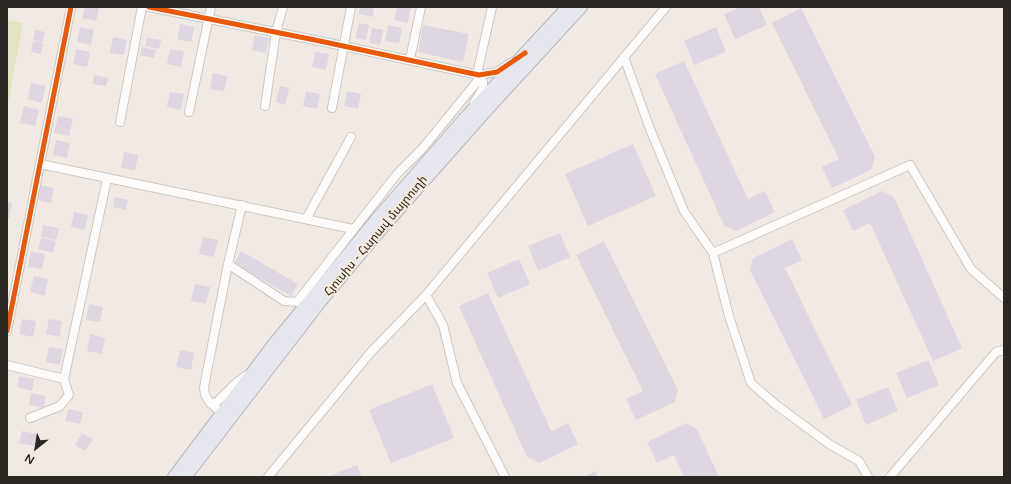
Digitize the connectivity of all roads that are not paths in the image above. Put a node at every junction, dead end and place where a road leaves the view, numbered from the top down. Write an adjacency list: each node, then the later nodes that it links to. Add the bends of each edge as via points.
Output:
1 (71, 7): 25 (street)
2 (142, 7): 23 (street)
3 (149, 7): 12 (street)
4 (210, 7): 12 (street)
5 (283, 7): 13 (street)
6 (351, 7): 14 (street)
7 (421, 7): 17 (street)
8 (492, 7): 18 (street)
9 (568, 7): 15 (highway, Հյուսիս - Հարավ մայրուղի)
10 (581, 7): 43 (highway, Հյուսիս - Հարավ մայրուղի, via 381,229)
11 (666, 7): 16 (street)
12 (208, 18): 13 (street); 21 (street)
13 (276, 32): 14 (street); 19 (street)
14 (344, 46): 17 (street); 20 (street)
15 (525, 53): 18 (street, via 497,72); 22 (highway, Հյուսիս - Հարավ մայրուղի)
16 (624, 57): 30 (street, via 684,211); 32 (street)
17 (410, 59): 18 (street)
18 (479, 76): 22 (street, via 483,88); 29 (street, via 422,149 397,174)
19 (266, 106)
20 (332, 108)
21 (189, 112)
22 (467, 116): 37 (highway, Հյուսիս - Հարավ մայրուղի, via 372,224)
23 (120, 122)
24 (351, 137): 28 (street)
25 (40, 164): 26 (street); 34 (street)
26 (107, 179): 27 (street); 38 (street)
27 (242, 205): 28 (street); 31 (street)
28 (306, 219): 29 (street)
29 (353, 228): 31 (street, via 297,302 284,301)
30 (713, 253): 33 (street, via 910,165 971,269); 46 (street, via 729,316 751,383 829,444 859,461)
31 (228, 264): 39 (street, via 205,379 205,395)
32 (426, 295): 44 (street, via 372,352); 45 (street, via 443,326 457,383)
33 (1004, 298)
34 (7, 331)
35 (1004, 350): 47 (street, via 996,352)
36 (7, 365): 38 (street)
37 (254, 371): 39 (street, via 236,383 217,402); 40 (highway, Հյուսիս - Հարավ մայրուղի)
38 (64, 379): 41 (street, via 69,395 60,406)
39 (210, 404): 40 (street)
40 (222, 413): 42 (highway, Հյուսիս - Հարավ մայրուղի)
41 (30, 418)
42 (174, 477)
43 (185, 477)
44 (268, 477)
45 (505, 477)
46 (868, 477)
47 (890, 477)

